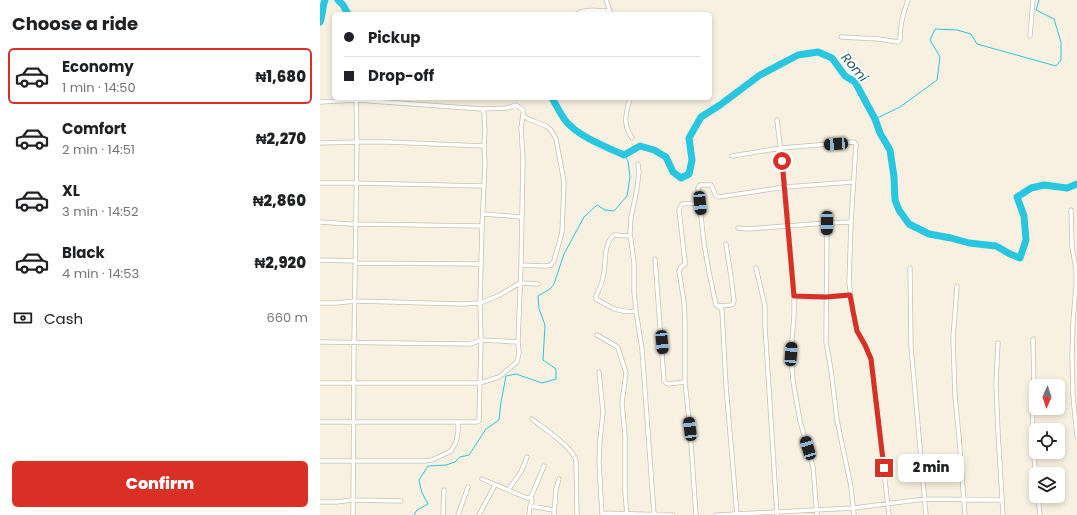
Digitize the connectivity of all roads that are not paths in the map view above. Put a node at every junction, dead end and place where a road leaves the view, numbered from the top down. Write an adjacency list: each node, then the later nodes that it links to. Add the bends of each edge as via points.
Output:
1 (606, 0): 5 (street)
2 (908, 0): 7 (street, via 898,42)
3 (1033, 0): 6 (street)
4 (579, 12): 5 (street)
5 (610, 12)
6 (1030, 36)
7 (841, 37)
8 (344, 100): 12 (street)
9 (356, 100): 17 (street)
10 (369, 100): 13 (street)
11 (630, 100): 16 (street, via 626,123 627,131)
12 (320, 102)
13 (482, 109): 14 (street, via 516,106 523,110); 19 (street)
14 (523, 115): 31 (street); 45 (street, via 551,130 556,139 564,182 562,232 554,261 551,265 545,266)
15 (777, 120): 20 (street)
16 (632, 138)
17 (358, 142): 18 (street); 19 (street); 25 (street)
18 (320, 143)
19 (484, 146): 26 (street)
20 (781, 148): 21 (street); 23 (street, via 854,142 856,148); 27 (street)
21 (732, 156)
22 (638, 164): 39 (street, via 640,172 630,217)
23 (853, 182): 27 (street); 33 (street)
24 (320, 183): 25 (street)
25 (357, 183): 26 (street); 35 (street)
26 (484, 186): 30 (street)
27 (784, 187): 28 (street, via 719,197 711,185 700,185); 37 (street)
28 (700, 203): 57 (street, via 708,272); 68 (street, via 682,204 679,210 685,262 679,271 685,323)
29 (1071, 210): 75 (street, via 1072,247 1076,269 1072,358)
30 (483, 214): 31 (street); 36 (street)
31 (522, 217): 45 (street)
32 (320, 222): 35 (street)
33 (851, 222): 34 (street); 51 (street)
34 (827, 223): 37 (street); 53 (street)
35 (357, 224): 36 (street); 43 (street)
36 (482, 226): 44 (street)
37 (787, 226): 38 (street); 52 (street)
38 (738, 228)
39 (630, 236): 58 (street); 58 (street, via 614,235 608,242 603,277 596,298 610,308)
40 (726, 244): 57 (street, via 734,301 731,305)
41 (655, 259): 68 (street, via 664,381 668,384)
42 (320, 260): 43 (street)
43 (355, 262): 44 (street); 54 (street)
44 (482, 264): 55 (street)
45 (521, 265): 48 (street)
46 (756, 268): 100 (street, via 765,306)
47 (910, 268): 88 (street, via 911,347)
48 (520, 283): 49 (street); 55 (street, via 498,296); 63 (street)
49 (538, 284)
50 (957, 286): 89 (street, via 952,338)
51 (850, 295): 53 (street); 95 (street, via 857,331 871,359)
52 (794, 296): 53 (street); 99 (street, via 792,381 813,467)
53 (826, 297): 97 (street, via 826,342 837,420)
54 (355, 301): 55 (street, via 462,304); 56 (street); 64 (street)
55 (480, 302): 61 (street)
56 (320, 303)
57 (717, 306): 103 (street, via 722,310)
58 (636, 311): 102 (street, via 642,349)
59 (597, 335): 111 (street, via 618,348 626,373 622,403)
60 (1033, 339): 80 (street, via 1032,435)
61 (481, 340): 63 (street); 64 (street, via 470,344); 70 (street)
62 (320, 342): 64 (street)
63 (518, 342): 70 (street, via 517,362 499,377)
64 (354, 343): 69 (street)
65 (998, 343): 91 (street, via 996,384)
66 (599, 372): 101 (street, via 604,412 599,462)
67 (320, 382): 69 (street)
68 (684, 382): 113 (street)
69 (354, 383): 70 (street); 73 (street)
70 (480, 383): 74 (street, via 479,421)
71 (532, 419): 110 (street, via 575,457)
72 (320, 422): 73 (street)
73 (354, 422): 74 (street); 78 (street)
74 (458, 422): 78 (street, via 456,442 451,451 432,460)
75 (1077, 436)
76 (527, 457): 86 (street, via 521,472)
77 (320, 461): 78 (street)
78 (353, 461): 90 (street)
79 (544, 466): 87 (street)
80 (1035, 467)
81 (482, 479): 83 (street)
82 (559, 479): 98 (street)
83 (495, 485): 86 (street); 107 (street)
84 (468, 487): 106 (street)
85 (444, 490): 105 (street)
86 (508, 490): 87 (street)
87 (530, 497): 96 (street)
88 (924, 499): 89 (street); 95 (street); 118 (street)
89 (964, 499): 91 (street); 119 (street)
90 (353, 500): 92 (street); 93 (street); 104 (street)
91 (1002, 500): 120 (street)
92 (401, 501)
93 (320, 502)
94 (1039, 503): 121 (street)
95 (888, 504): 97 (street); 117 (street)
96 (530, 506): 98 (street); 108 (street)
97 (854, 508): 99 (street); 116 (street)
98 (554, 510): 109 (street)
99 (817, 510): 100 (street); 115 (street)
100 (777, 513): 103 (street)
101 (602, 514): 111 (street)
102 (654, 514): 111 (street); 112 (street)
103 (737, 514): 114 (street)
104 (353, 515)
105 (443, 515)
106 (458, 515)
107 (480, 515)
108 (530, 515)
109 (554, 515)
110 (577, 515)
111 (626, 515)
112 (673, 515)
113 (696, 515)
114 (716, 515)
115 (817, 515)
116 (854, 515)
117 (889, 515)
118 (926, 515)
119 (965, 515)
120 (1003, 515)
121 (1040, 515)

